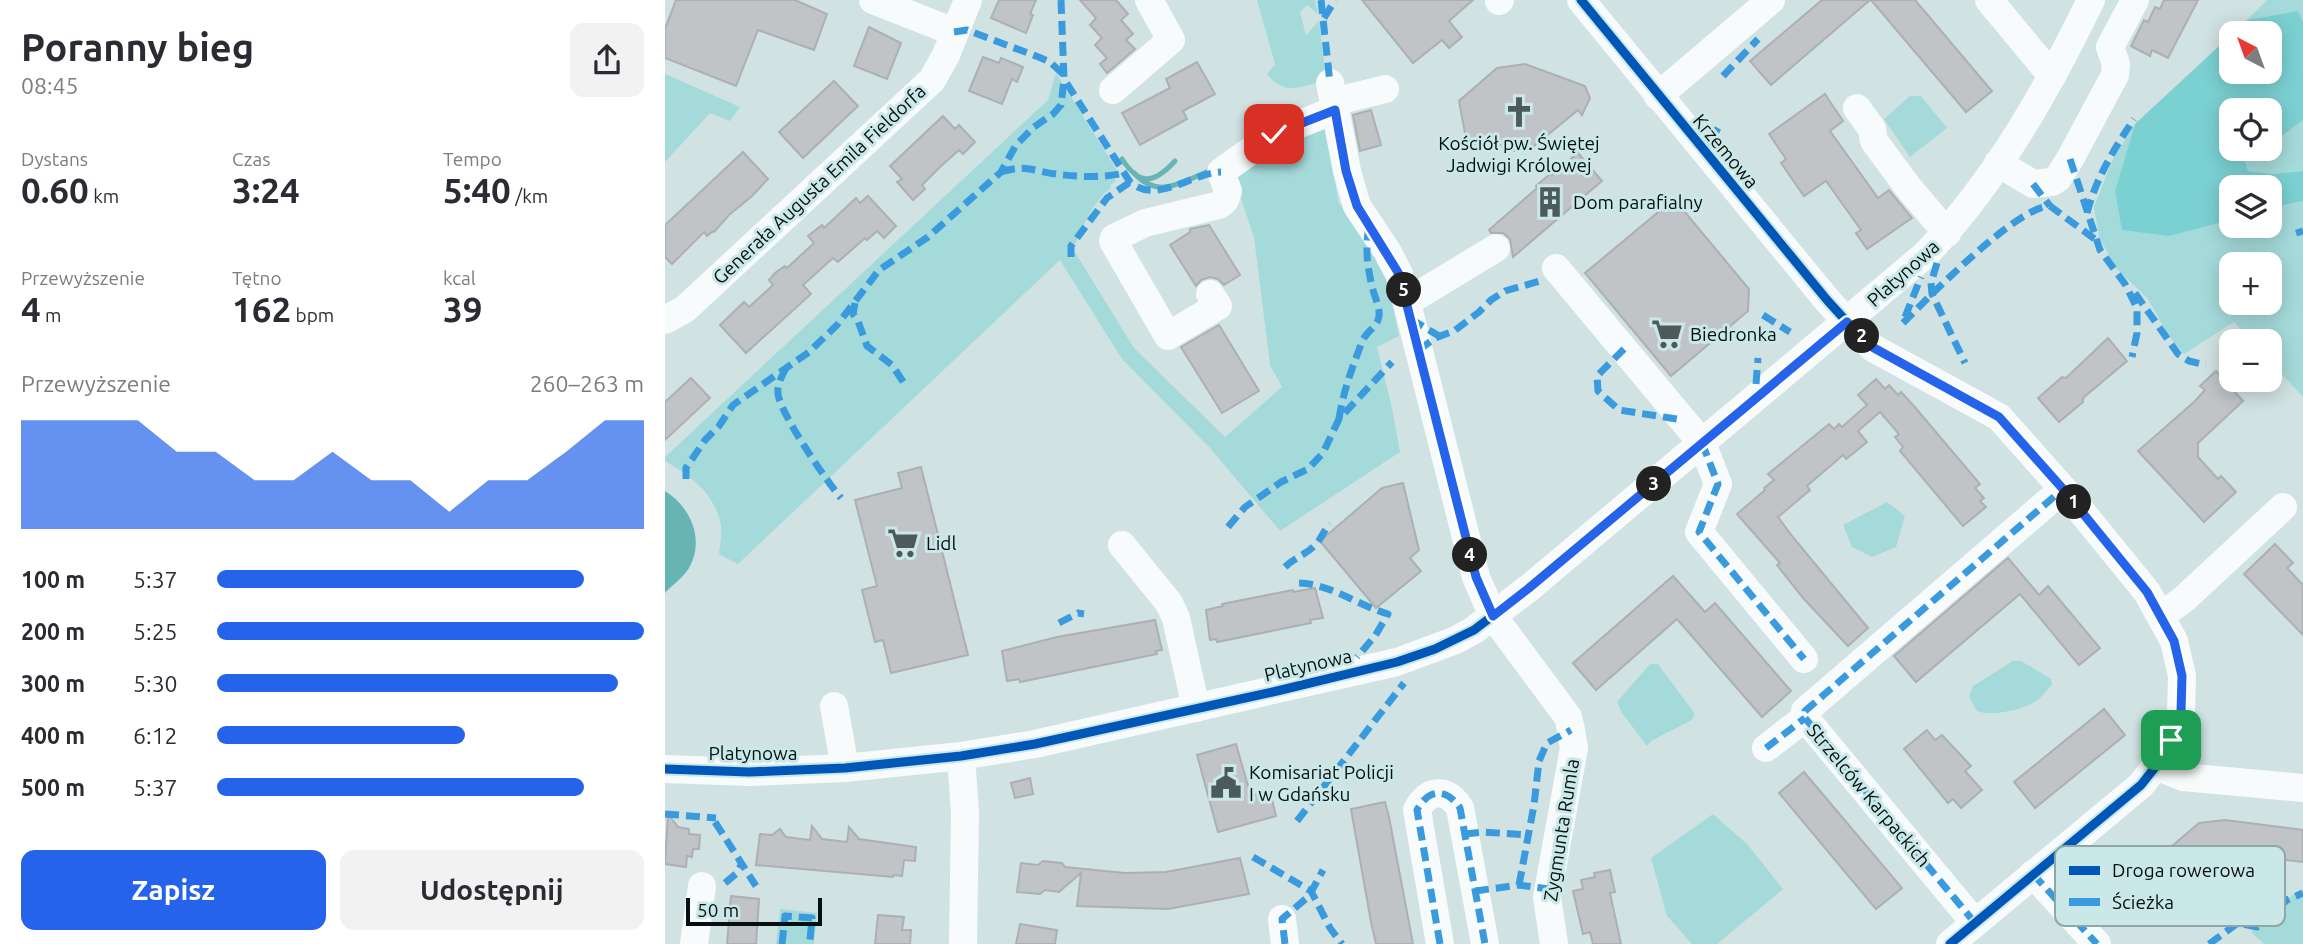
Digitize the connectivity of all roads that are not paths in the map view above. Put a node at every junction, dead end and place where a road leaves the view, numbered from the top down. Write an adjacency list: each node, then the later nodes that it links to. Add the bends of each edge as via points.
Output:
1 (873, 0): 9 (street)
2 (968, 0): 9 (street, Generała Augusta Emila Fieldorfa)
3 (1149, 0): 12 (street, via 1171,40)
4 (1771, 0): 13 (street)
5 (1989, 0): 10 (street)
6 (2091, 0): 10 (street, Platynowa)
7 (2135, 0): 16 (street, via 2110,47 2115,75 2058,177 2033,184)
8 (1584, 1): 13 (street, Krzemowa)
9 (954, 32): 22 (street, Generała Augusta Emila Fieldorfa, via 932,80 906,106 685,309)
10 (2052, 76): 16 (street, Platynowa)
11 (1385, 89): 14 (street)
12 (1113, 90)
13 (1658, 96): 23 (street, Krzemowa)
14 (1333, 98): 20 (street, via 1221,172 1227,191 1226,200 1219,205 1145,223 1114,238 1168,336 1218,306); 21 (street, Zygmunta Rumla, via 1357,206 1399,274)
15 (1857, 108): 17 (street, via 1872,129 1874,141)
16 (1998, 163): 17 (street, Platynowa)
17 (1947, 233): 23 (street, Platynowa)
18 (1496, 248): 21 (street)
19 (1556, 268): 24 (street)
20 (1210, 294)
21 (1407, 302): 29 (street, Zygmunta Rumla, via 1476,577)
22 (665, 320)
23 (1847, 322): 24 (street, Platynowa); 25 (street, Krzemowa, via 1874,348 1999,417)
24 (1702, 443): 29 (street, Platynowa); 30 (street, via 1719,484 1699,532)
25 (2063, 489): 28 (street, Krzemowa); 33 (street, Strzelców Karpackich, via 1805,711)
26 (2283, 507): 28 (street)
27 (1122, 545): 32 (street, via 1176,618)
28 (2162, 615): 36 (street, Krzemowa, via 2182,676 2181,712)
29 (1493, 616): 32 (street, Platynowa, via 1456,640 1397,662); 51 (street, Zygmunta Rumla, via 1568,717 1571,730 1574,748 1548,897)
30 (1804, 659)
31 (834, 706): 38 (street)
32 (1196, 708): 35 (street, Platynowa)
33 (1805, 718): 34 (street); 45 (street, Strzelców Karpackich)
34 (1766, 748)
35 (961, 756): 38 (street, Platynowa); 48 (street)
36 (2156, 766): 39 (street, via 2183,777); 40 (street, Krzemowa, via 2141,785)
37 (665, 768): 38 (street, Platynowa, via 749,772)
38 (845, 768)
39 (2303, 788)
40 (2067, 846)
41 (2055, 856): 42 (street, Krzemowa)
42 (2033, 874): 44 (street); 45 (street, Krzemowa)
43 (702, 886): 47 (street)
44 (2055, 898)
45 (1975, 923): 52 (street, Krzemowa)
46 (2081, 926): 53 (street)
47 (694, 944)
48 (963, 944)
49 (1440, 944): 50 (street, via 1417,810 1422,800 1443,793 1460,808)
50 (1485, 944)
51 (1554, 944)
52 (1950, 944)
53 (2097, 944)

